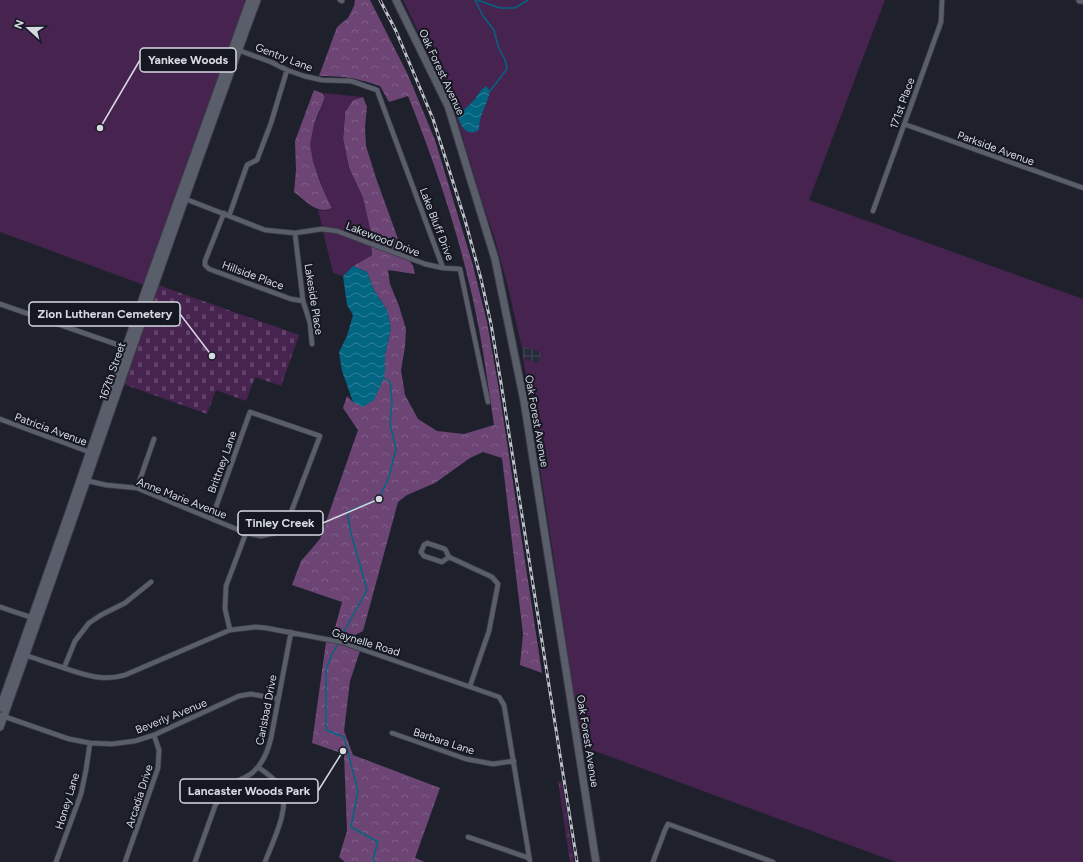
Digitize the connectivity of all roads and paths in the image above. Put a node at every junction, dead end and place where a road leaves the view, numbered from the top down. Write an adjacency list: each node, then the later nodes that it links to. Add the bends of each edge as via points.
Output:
1 (250, 0): 7 (street, 167th Street)
2 (257, 0): 7 (street, 167th Street)
3 (396, 0): 55 (street, Oak Forest Avenue, via 448,106 495,259 524,401)
4 (942, 0): 10 (street, 171st Place, via 941,22)
5 (1080, 0): 6 (street)
6 (1083, 0)
7 (235, 49): 8 (street, Gentry Lane); 12 (street, 167th Street)
8 (287, 70): 9 (street, Gentry Lane, via 314,79 351,81); 15 (street, via 257,160 247,165)
9 (377, 90): 17 (street, Lake Bluff Drive)
10 (904, 124): 11 (street, Parkside Avenue); 13 (street, 171st Place)
11 (1083, 188)
12 (182, 198): 14 (street, Lakewood Drive); 21 (street, 167th Street)
13 (874, 211)
14 (224, 213): 15 (street, Lakewood Drive); 18 (street, Hillside Place, via 205,265 209,269)
15 (229, 216): 16 (street, Lakewood Drive, via 265,230)
16 (296, 233): 17 (street, Lakewood Drive, via 322,229 337,230 425,264); 18 (street, Lakeside Place)
17 (443, 268): 22 (street, Lake Bluff Drive, via 460,269)
18 (303, 301): 20 (street, Lakeside Place, via 310,323)
19 (0, 304): 21 (street)
20 (312, 344)
21 (128, 349): 25 (street, 167th Street)
22 (488, 402)
23 (0, 420): 25 (street, Patricia Avenue)
24 (154, 440): 27 (street)
25 (93, 454): 26 (street, 167th Street)
26 (84, 480): 27 (street, Anne Marie Avenue); 34 (street, 167th Street)
27 (137, 488): 28 (street, Anne Marie Avenue)
28 (212, 518): 29 (street, Anne Marie Avenue); 30 (street, Brittney Lane, via 250,412 320,436 290,515)
29 (246, 533): 30 (street, Anne Marie Avenue, via 261,536); 35 (street, via 226,586 224,609)
30 (275, 533)
31 (449, 557): 31 (street, via 445,549 427,542 421,552 424,556 442,562); 39 (street, via 492,577 498,584 486,644)
32 (151, 582): 38 (street, via 125,603 89,623 75,641)
33 (0, 606): 34 (street)
34 (35, 619): 37 (street, 167th Street)
35 (230, 630): 36 (street, Gaynelle Road, via 256,627); 38 (street, Gaynelle Road, via 120,677 93,678)
36 (291, 632): 39 (street, Gaynelle Road, via 341,642); 40 (street, Carlsbad Drive)
37 (23, 654): 38 (street, Gaynelle Road); 41 (street, 167th Street); 42 (street, 167th Street)
38 (64, 668)
39 (470, 686): 47 (street, Gaynelle Road, via 499,697 504,705)
40 (278, 699): 45 (street, Beverly Avenue, via 251,694 239,696); 48 (street, Carlsbad Drive, via 270,744)
41 (0, 708)
42 (2, 716): 43 (street, 167th Street); 46 (street, Beverly Avenue, via 69,739)
43 (0, 727)
44 (392, 733): 47 (street, Barbara Lane, via 466,759 493,764)
45 (154, 735): 46 (street, Beverly Avenue, via 112,744); 52 (street, Arcadia Drive, via 159,750 158,768)
46 (90, 743): 51 (street, Honey Lane, via 81,794)
47 (514, 761): 50 (street, Gaynelle Road)
48 (258, 767): 53 (street, Carlsbad Drive, via 220,797); 54 (street, via 281,788 284,800 284,810)
49 (468, 837): 50 (street)
50 (529, 860)
51 (56, 862)
52 (125, 862)
53 (195, 862)
54 (265, 862)
55 (596, 862)
56 (653, 862): 57 (street, via 668,824)
57 (773, 862)

